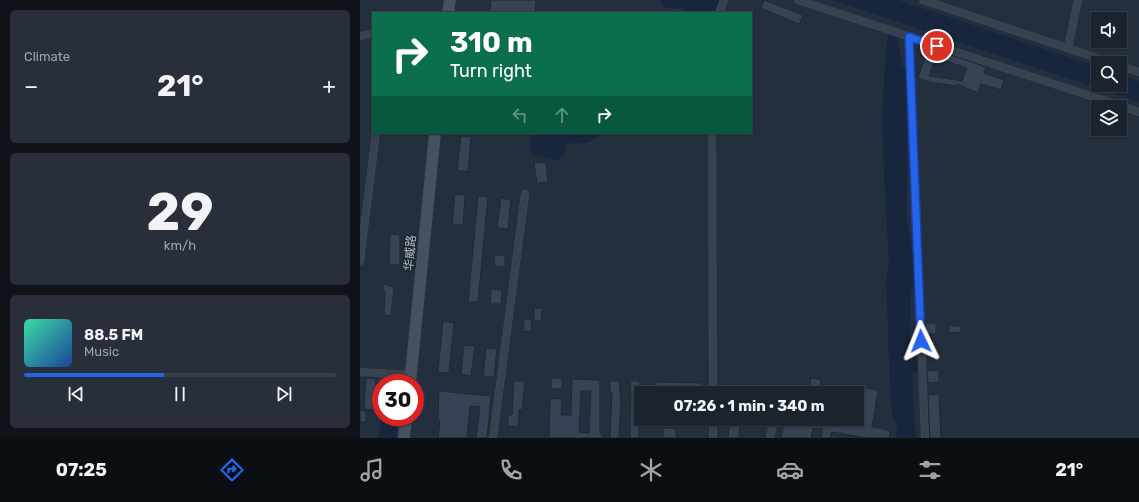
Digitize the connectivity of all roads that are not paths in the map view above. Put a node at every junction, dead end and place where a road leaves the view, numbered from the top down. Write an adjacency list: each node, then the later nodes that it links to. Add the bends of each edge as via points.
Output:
1 (450, 0): 6 (main road)
2 (724, 0): 7 (street)
3 (798, 0): 10 (street)
4 (923, 0): 11 (street)
5 (1078, 0): 11 (street)
6 (448, 12)
7 (719, 12)
8 (372, 34): 9 (street)
9 (360, 36)
10 (909, 37): 15 (street); 32 (street)
11 (1068, 48): 12 (street)
12 (1091, 56)
13 (1127, 68): 14 (street)
14 (1139, 72)
15 (1139, 112)
16 (376, 134): 20 (street)
17 (435, 134): 23 (main road, 华威路)
18 (712, 134): 24 (street)
19 (525, 194): 29 (street)
20 (360, 261)
21 (360, 372): 22 (street)
22 (375, 374)
23 (411, 374)
24 (712, 386)
25 (405, 426): 28 (main road)
26 (713, 426): 30 (street)
27 (773, 426): 31 (street)
28 (404, 438)
29 (492, 438)
30 (713, 438)
31 (770, 438)
32 (925, 438)

